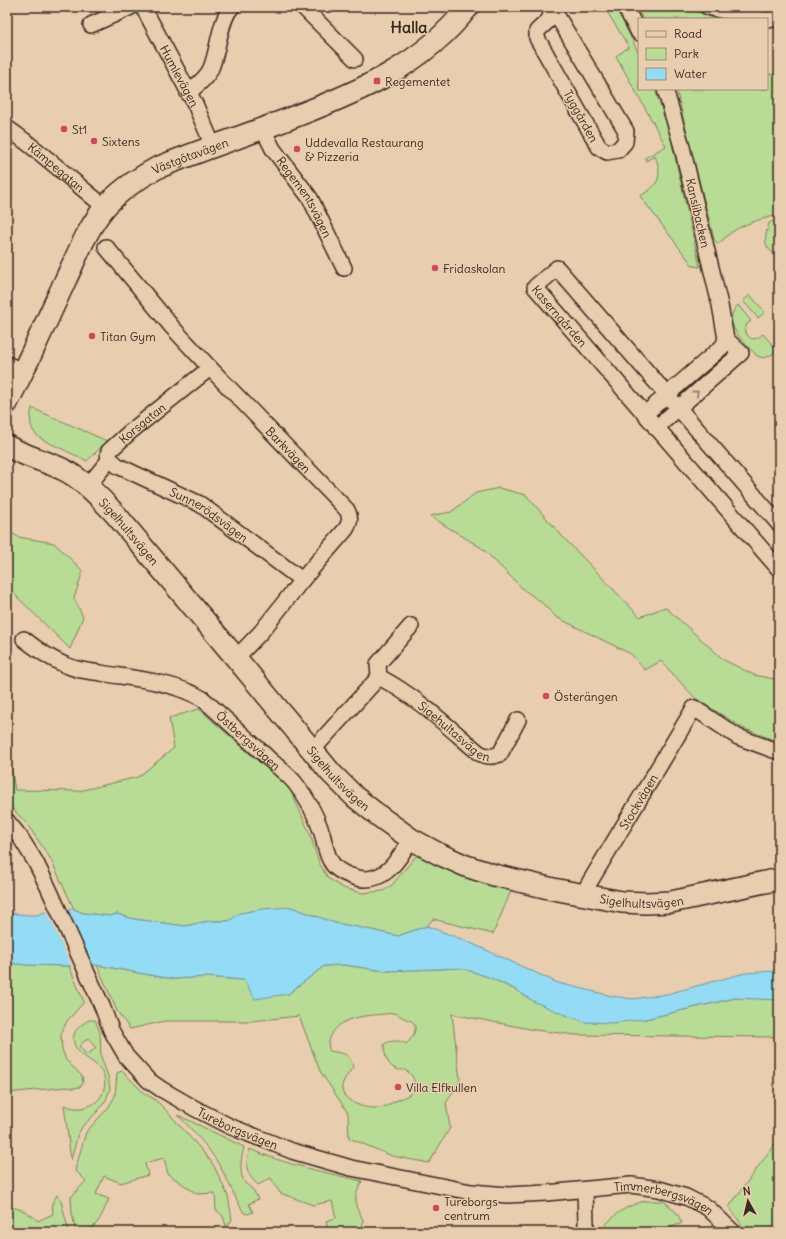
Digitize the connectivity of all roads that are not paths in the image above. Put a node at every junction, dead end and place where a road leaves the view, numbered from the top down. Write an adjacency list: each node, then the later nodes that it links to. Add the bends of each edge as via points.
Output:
1 (131, 7): 12 (street)
2 (142, 7): 16 (street, Humlevägen)
3 (232, 7): 16 (street, via 224,20 211,70)
4 (303, 7): 14 (street)
5 (468, 7): 18 (street, Västgötavägen, via 428,48 393,73 353,93)
6 (625, 7): 13 (street)
7 (708, 7): 9 (street)
8 (555, 8): 8 (street, Tyggården, via 549,20 537,31 537,38 599,147 607,152 618,150 625,142 626,132)
9 (755, 18)
10 (779, 18): 11 (street)
11 (768, 20)
12 (91, 25)
13 (638, 31)
14 (355, 59)
15 (665, 90): 23 (street, Kanslibacken, via 681,143)
16 (188, 93): 19 (street, Humlevägen)
17 (7, 128): 20 (street, Kämpegatan, via 58,166)
18 (262, 129): 19 (street, Västgötavägen); 22 (street, Regementsvägen, via 273,149 310,198)
19 (213, 146): 20 (street, Västgötavägen, via 151,171 131,183)
20 (105, 207): 24 (street, Västgötavägen, via 89,230)
21 (106, 247): 25 (street, Barkvägen, via 172,327)
22 (344, 268)
23 (726, 339): 26 (street, via 722,346); 28 (street, one-way to 23, via 741,354)
24 (15, 368): 27 (street, Västgötavägen)
25 (210, 368): 32 (street, Korsgatan, via 109,451); 36 (street, Barkvägen, via 347,510 350,519 346,529)
26 (667, 395): 28 (street, Kaserngården); 29 (street); 29 (street, Kaserngården, via 557,268 535,288)
27 (7, 402)
28 (678, 408): 30 (street); 34 (street, Kaserngården)
29 (645, 414): 30 (street, Kaserngården)
30 (656, 428): 35 (street, Kaserngården)
31 (7, 446): 33 (street, Sigelhultsvägen, via 68,472)
32 (110, 459): 33 (street, Korsgatan); 36 (street, Sunnerödsvägen, via 118,466 200,504)
33 (87, 487): 39 (street, Sigelhultsvägen, via 117,516)
34 (779, 524)
35 (779, 569)
36 (302, 580): 39 (street, Barkvägen, via 261,632)
37 (411, 626): 40 (street, via 378,664)
38 (24, 639): 45 (street, Östbergsvägen, via 52,658 77,669 155,682 189,691 203,699 294,782 308,801 330,859 345,874 365,879 384,874)
39 (236, 658): 42 (street, Sigelhultsvägen)
40 (378, 677): 41 (street, Sigehultasvägen, via 393,684 484,756 500,754); 42 (street)
41 (518, 720)
42 (311, 750): 45 (street, Sigelhultsvägen, via 355,797)
43 (779, 752): 47 (street, Stockvägen, via 738,737 694,708 588,885)
44 (7, 822): 48 (street, Tureborgsvägen, via 35,861 118,1044 148,1080 161,1089 229,1126 260,1139 351,1168 471,1192 508,1195)
45 (411, 839): 47 (street, Sigelhultsvägen, via 473,868)
46 (779, 879): 47 (street, Sigelhultsvägen, via 671,902 622,902)
47 (584, 896)
48 (585, 1190): 49 (street); 50 (street, Timmerbergsvägen, via 632,1185 659,1189 708,1208)
49 (585, 1232)
50 (733, 1232)

